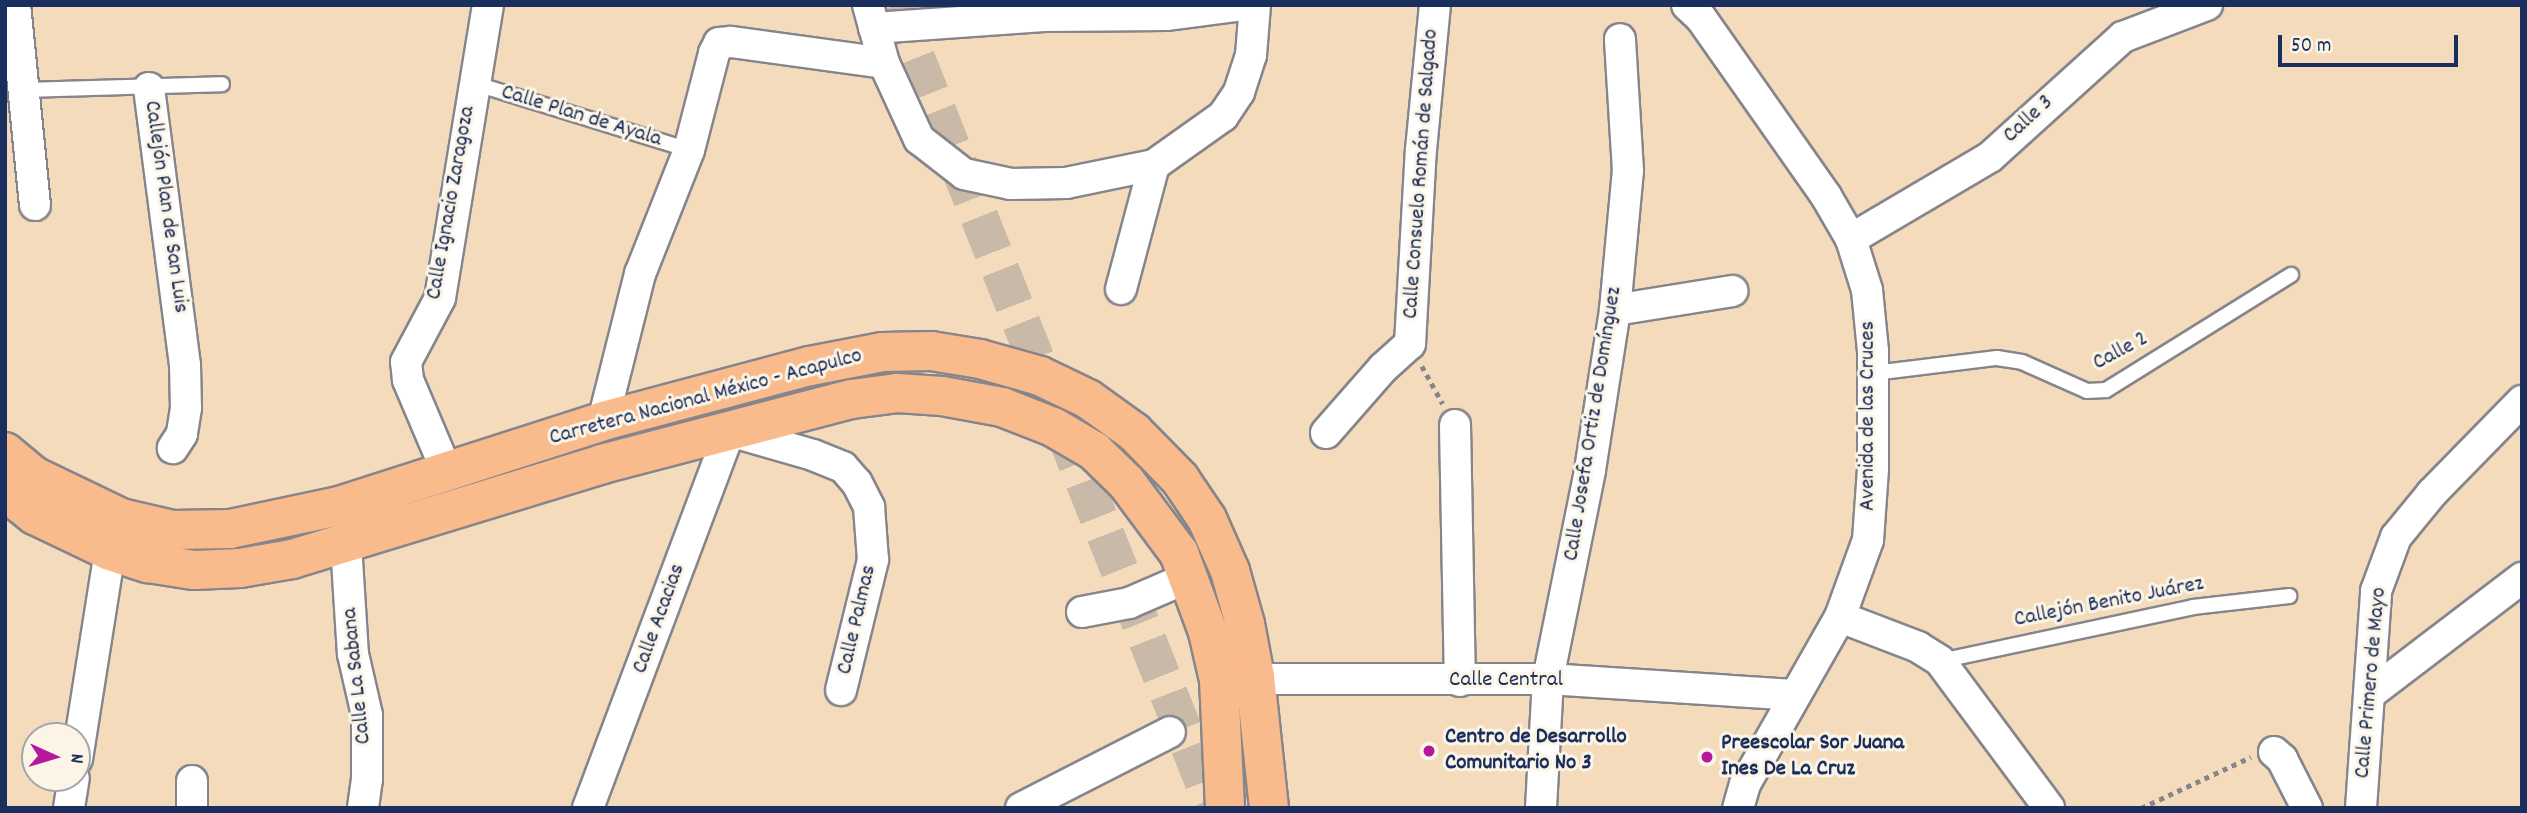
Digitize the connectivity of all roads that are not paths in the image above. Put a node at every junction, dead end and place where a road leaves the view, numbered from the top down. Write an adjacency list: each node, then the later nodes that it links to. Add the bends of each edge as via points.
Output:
1 (15, 5): 14 (street)
2 (488, 5): 11 (street, Calle Ignacio Zaragoza)
3 (1244, 5): 8 (street, via 1166,15)
4 (1255, 5): 16 (street, via 1251,55 1239,92 1223,116)
5 (1435, 5): 28 (street, Calle Consuelo Román de Salgado, via 1410,344)
6 (1687, 5): 18 (street, Avenida de las Cruces, via 1826,196)
7 (2207, 5): 18 (street, Calle 3, via 2123,37 1990,157)
8 (871, 17): 10 (street)
9 (1620, 38): 22 (street, Calle Josefa Ortiz de Domínguez, via 1628,171)
10 (884, 63): 15 (street, Calle Plan de Ayala, via 719,43); 16 (street, via 919,139 964,174 1011,184 1066,183)
11 (473, 83): 15 (lane, Calle Plan de Ayala); 31 (street, Calle Ignacio Zaragoza, via 440,298 406,362 408,380)
12 (222, 84): 13 (lane)
13 (149, 88): 14 (lane, Callejón Plan de San Luis); 29 (street, Callejón Plan de San Luis, via 185,365 186,408 182,434)
14 (23, 90): 17 (street)
15 (689, 150): 25 (street, Calle Plan de Ayala, via 640,274)
16 (1154, 165): 20 (street)
17 (35, 205)
18 (1851, 239): 23 (street, Avenida de las Cruces, via 1867,290)
19 (2291, 275): 23 (lane, Calle 2, via 2106,390 2087,391 2022,362 1997,358)
20 (1121, 289)
21 (1732, 291): 22 (street)
22 (1615, 310): 42 (street, Calle Josefa Ortiz de Domínguez, via 1590,470)
23 (1874, 373): 39 (street, Avenida de las Cruces, via 1868,540)
24 (2522, 401): 45 (street, Calle Primero de Mayo, via 2396,537 2376,591)
25 (603, 421): 31 (main road, Carretera Nacional México - Acapulco); 41 (main road, Carretera Nacional México - Acapulco, via 810,366 883,352 931,351 1040,376 1088,399 1134,432 1180,479 1207,519 1230,571)
26 (1455, 425): 43 (street)
27 (730, 430): 33 (main road, Carretera Nacional México - Acapulco, via 602,464); 35 (main road, Carretera Nacional México - Acapulco, via 852,399 897,393 1002,407 1053,427 1094,451 1155,517); 44 (street, Calle Palmas, via 843,467 869,507 873,561); 52 (street, Calle Acacias)
28 (1326, 433)
29 (173, 448)
30 (5, 452): 31 (main road, Carretera Nacional México - Acapulco, via 34,476 79,500 173,530 230,529 279,521)
31 (447, 472)
32 (5, 491): 34 (main road, Carretera Nacional México - Acapulco, via 35,515)
33 (346, 544): 34 (main road, Carretera Nacional México - Acapulco, via 240,568 194,570); 51 (street, Calle La Sabana, via 353,654 367,715)
34 (110, 551): 47 (street)
35 (1189, 577): 38 (street, via 1129,603); 41 (main road, Carretera Nacional México - Acapulco, via 1208,632)
36 (2522, 578): 45 (street)
37 (2289, 596): 40 (lane, Callejón Benito Juárez, via 2193,607)
38 (1082, 612)
39 (1840, 617): 40 (street, via 1918,647); 46 (street, Avenida de las Cruces)
40 (1940, 661): 57 (street)
41 (1237, 678): 43 (street, Calle Central); 53 (main road, Carretera Nacional México - Acapulco); 54 (main road, Carretera Nacional México - Acapulco)
42 (1548, 679): 43 (street, Calle Central); 46 (street, Calle Central); 55 (street, Calle Josefa Ortiz de Domínguez)
43 (1460, 681)
44 (841, 690)
45 (2371, 693): 59 (street, Calle Primero de Mayo)
46 (1793, 695): 56 (street, Avenida de las Cruces, via 1745,784)
47 (83, 722)
48 (1170, 732): 50 (street)
49 (2274, 752): 58 (street)
50 (1025, 807)
51 (362, 808)
52 (588, 808)
53 (1225, 808)
54 (1269, 808)
55 (1541, 808)
56 (1738, 808)
57 (2049, 808)
58 (2306, 808)
59 (2361, 808)

